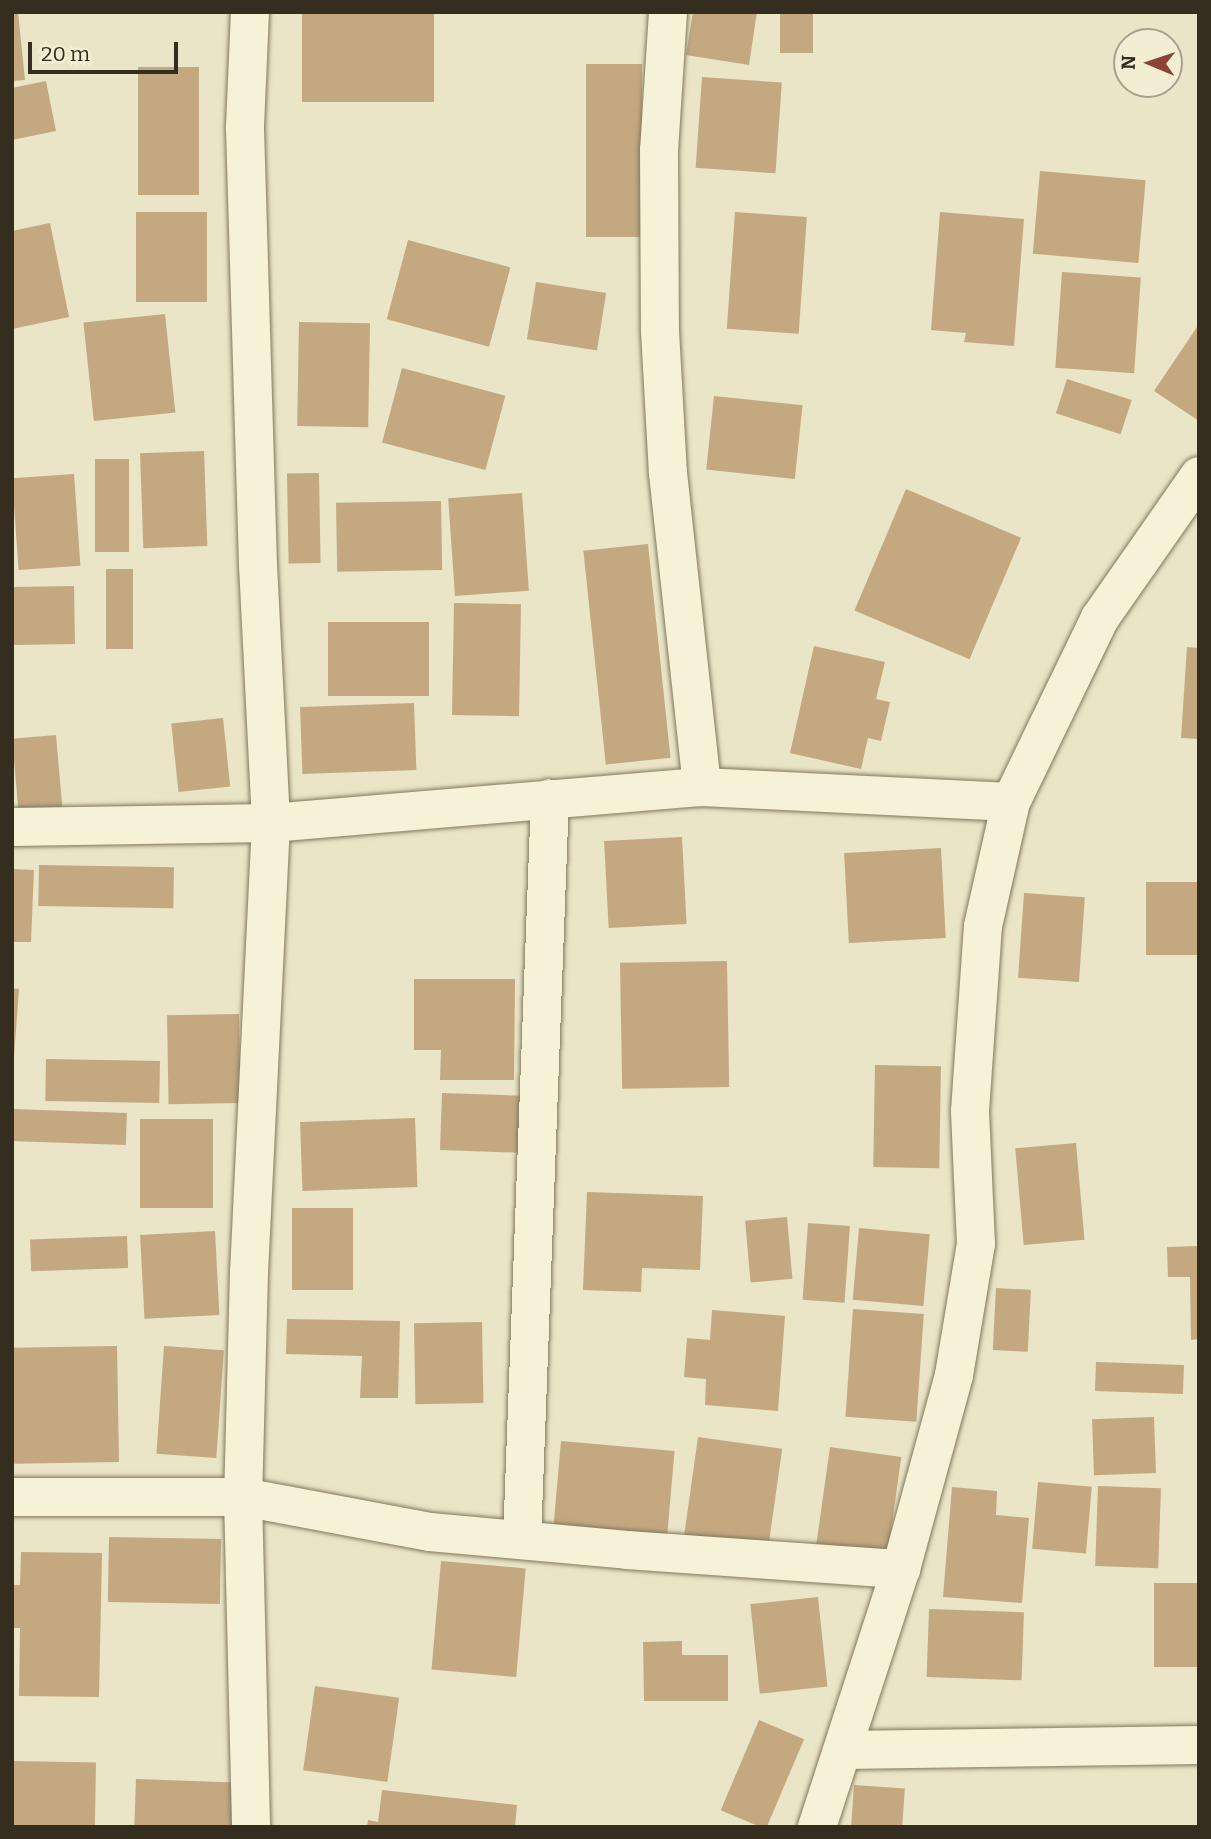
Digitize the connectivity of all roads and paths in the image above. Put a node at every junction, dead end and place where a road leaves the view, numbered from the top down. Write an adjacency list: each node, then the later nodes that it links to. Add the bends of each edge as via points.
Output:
1 (250, 12): 7 (street, via 245,128)
2 (668, 12): 4 (street, via 659,150 660,331 668,473)
3 (1199, 476): 6 (street, via 1100,618)
4 (702, 788): 5 (street); 6 (street)
5 (550, 799): 7 (street); 11 (street)
6 (1011, 802): 12 (street, via 983,926 970,1111 976,1244 954,1375)
7 (271, 822): 8 (street); 10 (street)
8 (12, 827)
9 (12, 1497): 10 (street)
10 (243, 1497): 11 (street, via 430,1532); 15 (street)
11 (522, 1540): 12 (street)
12 (901, 1569): 14 (street)
13 (1199, 1745): 14 (street)
14 (844, 1750): 16 (street)
15 (251, 1827)
16 (817, 1827)

